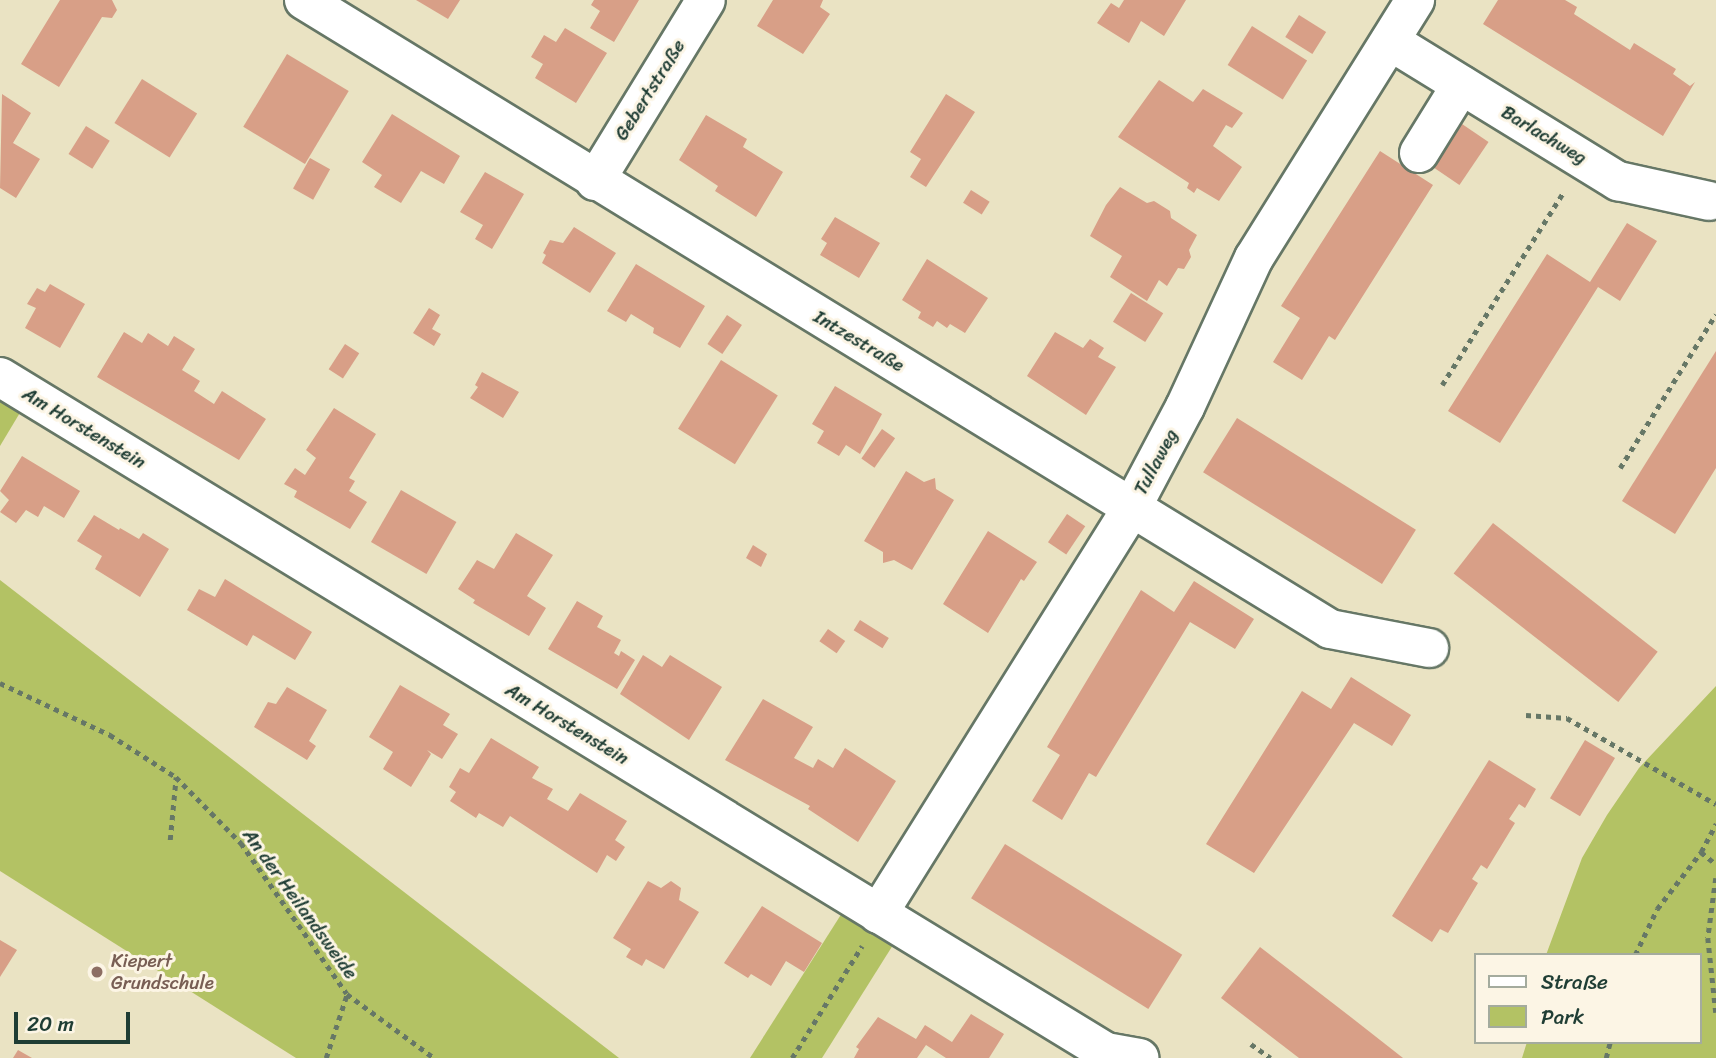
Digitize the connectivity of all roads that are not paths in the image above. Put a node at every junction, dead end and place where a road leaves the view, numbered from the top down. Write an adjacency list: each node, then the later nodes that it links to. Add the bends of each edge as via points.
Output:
1 (304, 0): 7 (street, Intzestraße)
2 (706, 0): 7 (street, Gebertstraße)
3 (1415, 0): 4 (street, Tullaweg)
4 (1390, 41): 5 (street, Barlachweg); 10 (street, Tullaweg, via 1254,258 1185,407)
5 (1461, 85): 6 (street); 8 (street, Barlachweg, via 1618,181)
6 (1419, 153)
7 (595, 181): 10 (street, Intzestraße)
8 (1709, 201)
9 (0, 377): 12 (street, Am Horstenstein)
10 (1132, 507): 11 (street, Intzestraße, via 1330,629); 12 (street, Tullaweg)
11 (1429, 648)
12 (878, 914): 13 (street, Am Horstenstein, via 1106,1052)
13 (1139, 1058)

